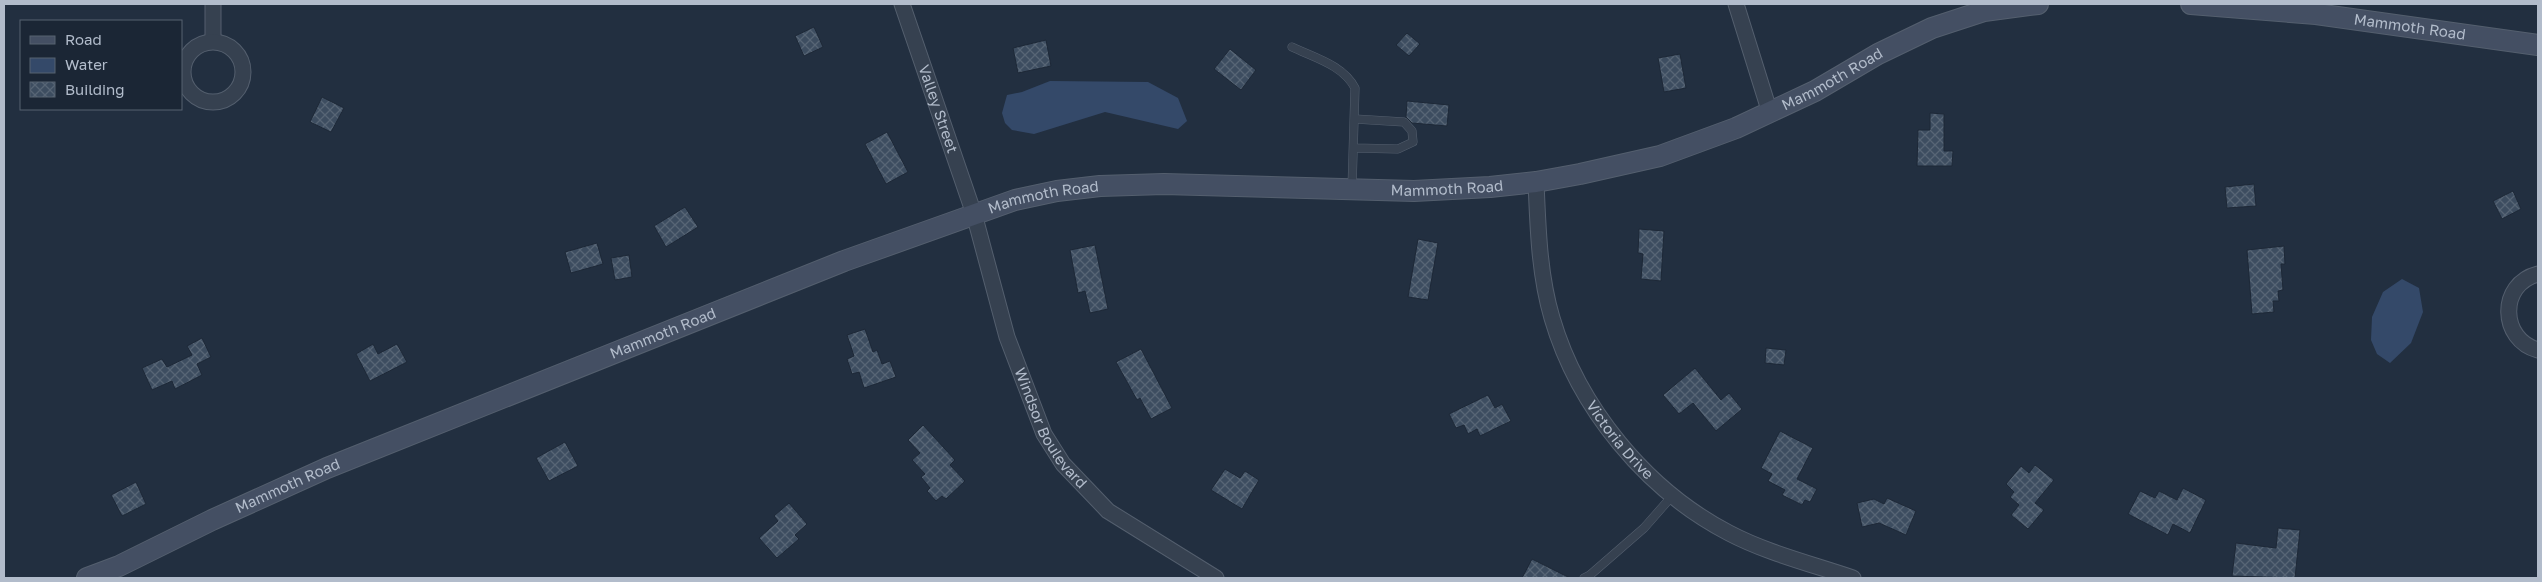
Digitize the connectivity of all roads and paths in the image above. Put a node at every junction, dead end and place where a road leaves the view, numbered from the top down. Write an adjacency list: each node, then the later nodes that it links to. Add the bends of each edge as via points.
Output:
1 (212, 4): 6 (street)
2 (902, 4): 14 (street, Valley Street)
3 (1736, 4): 9 (street)
4 (2038, 4): 9 (main road, Mammoth Road, via 1984,11 1932,28)
5 (2191, 4): 7 (main road, Mammoth Road, via 2316,14)
6 (213, 41): 6 (street, via 204,42 188,54 182,72 184,82 196,97 215,103 234,95 243,71 240,56 233,48)
7 (2538, 45)
8 (1292, 47): 10 (lane, via 1349,77 1355,88)
9 (1770, 113): 12 (main road, Mammoth Road, via 1660,156)
10 (1355, 119): 11 (lane); 11 (lane, via 1404,122 1412,131 1412,142 1398,149)
11 (1354, 148): 13 (lane)
12 (1536, 182): 13 (main road, Mammoth Road, via 1414,191); 17 (street, Victoria Drive, via 1541,262 1552,318 1564,350 1591,401 1614,435)
13 (1352, 190): 14 (main road, Mammoth Road, via 1164,184 1100,186 1015,200)
14 (974, 214): 18 (main road, Mammoth Road, via 844,261 327,468); 19 (street, Windsor Boulevard, via 1020,375 1044,434 1063,464 1108,512)
15 (2538, 274): 16 (street, via 2516,289 2508,314 2518,338)
16 (2538, 350)
17 (1672, 495): 20 (lane, via 1644,528); 21 (street, Victoria Drive, via 1729,533)
18 (87, 578)
19 (1216, 578)
20 (1584, 578)
21 (1853, 578)

